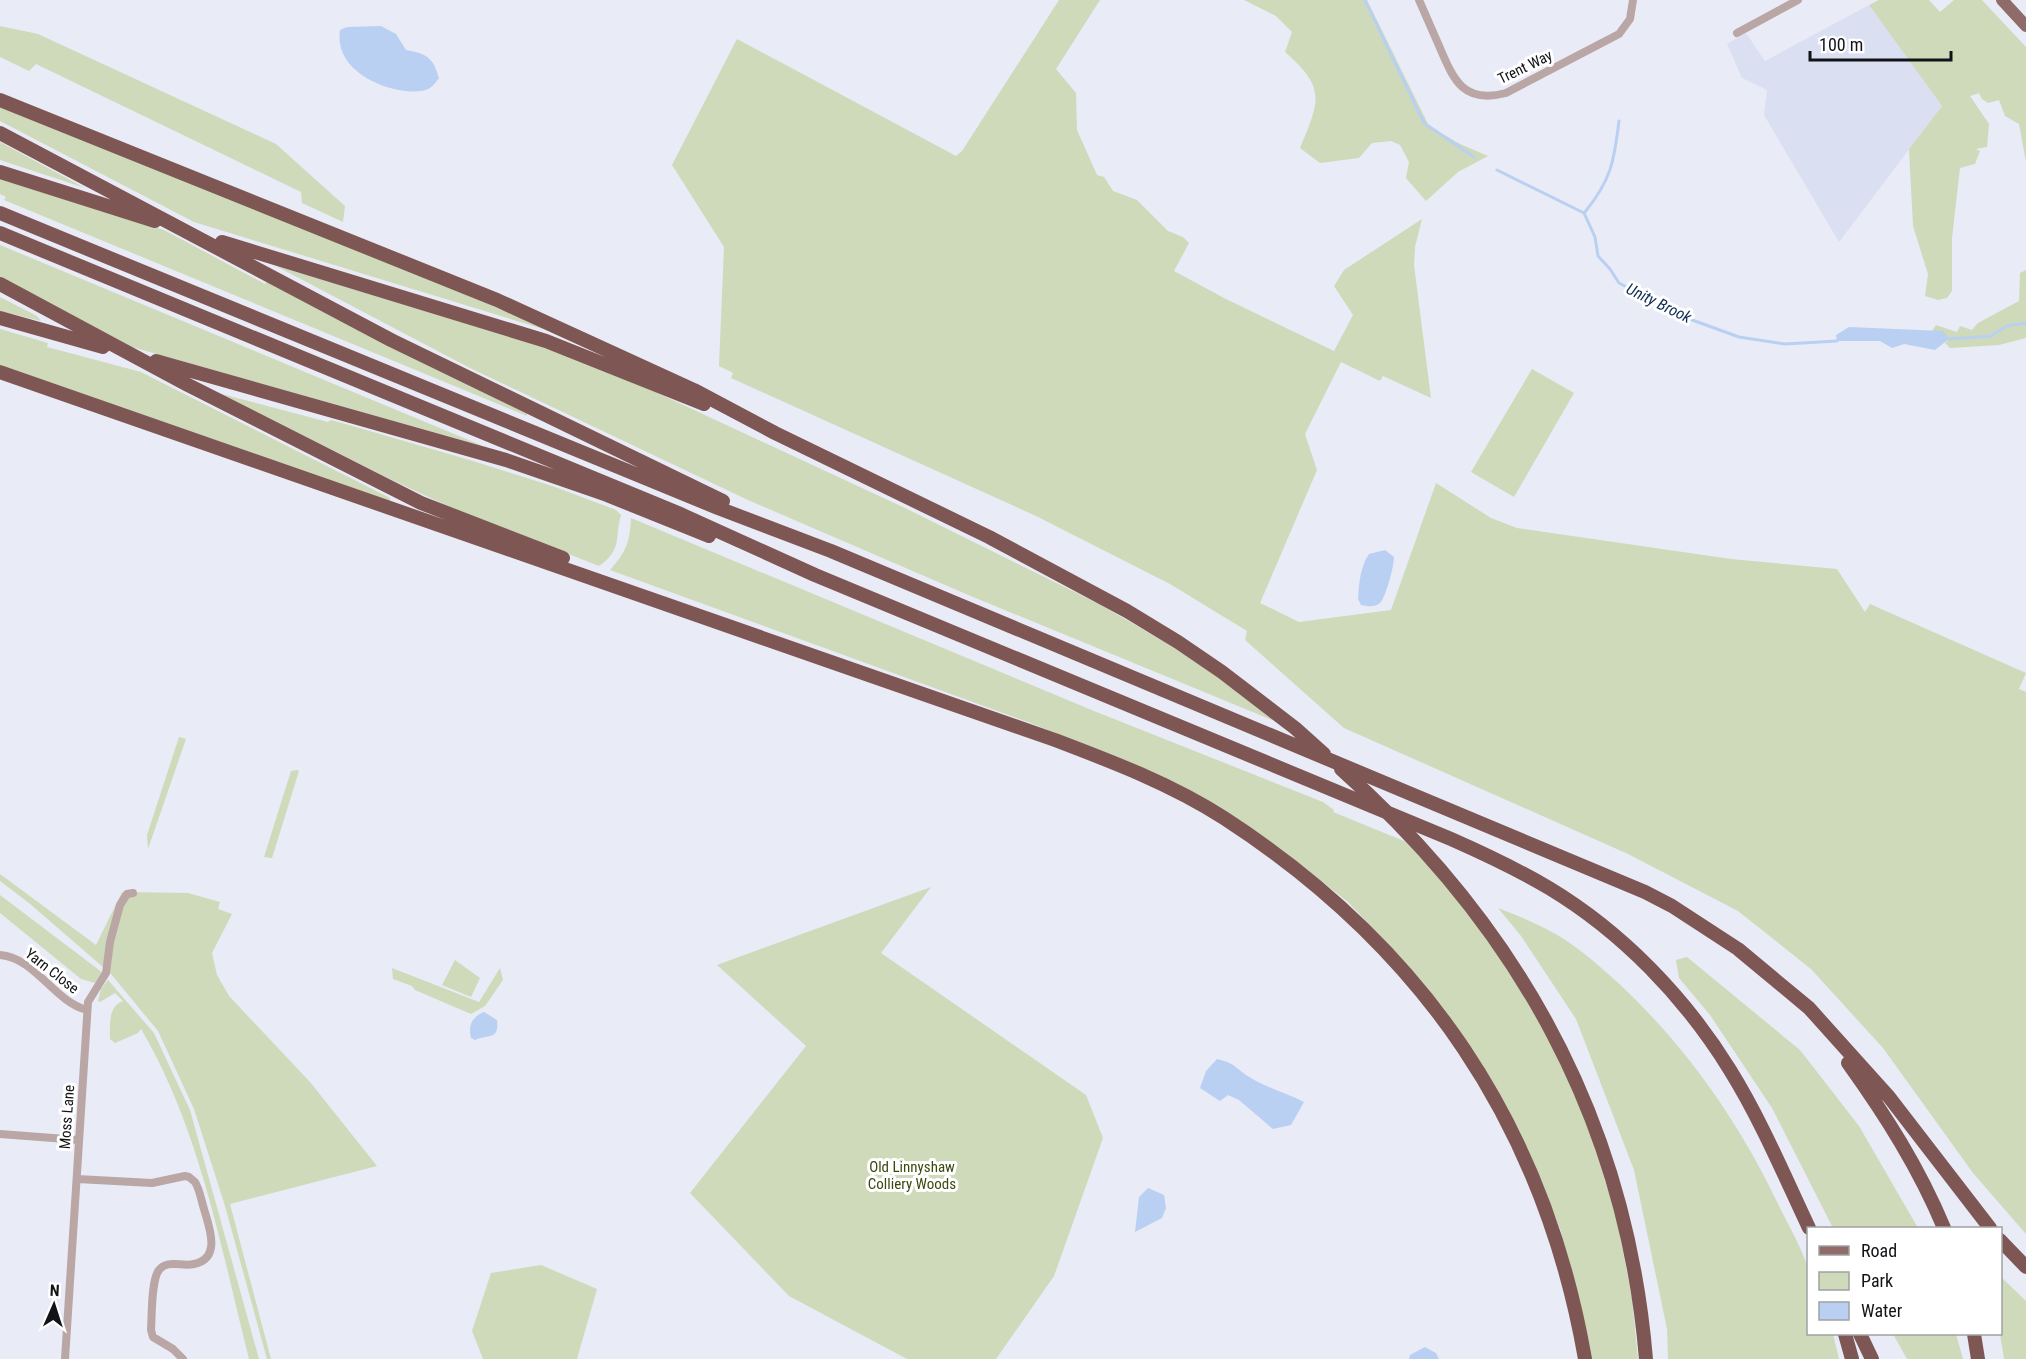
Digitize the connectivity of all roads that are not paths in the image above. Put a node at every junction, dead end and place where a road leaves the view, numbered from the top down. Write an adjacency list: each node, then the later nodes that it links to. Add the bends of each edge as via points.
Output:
1 (1419, 0): 2 (street, Trent Way, via 1454,79 1482,96 1506,93 1619,34 1630,19)
2 (1633, 0)
3 (1798, 0): 5 (street)
4 (2002, 0): 6 (main road)
5 (1786, 3): 7 (street)
6 (2026, 26)
7 (1737, 33)
8 (0, 100): 16 (highway, via 497,300 694,390)
9 (0, 133): 17 (highway, via 391,340)
10 (0, 172): 16 (highway, via 546,341)
11 (0, 213): 17 (highway, via 707,504)
12 (0, 233): 18 (highway, via 668,508)
13 (0, 284): 19 (highway, via 188,385 422,503)
14 (0, 318): 18 (highway, via 506,460)
15 (0, 372): 19 (highway)
16 (775, 433): 38 (highway, via 989,537 1107,600 1195,654 1295,728 1350,776 1420,848 1504,951 1552,1030 1576,1079 1609,1164 1623,1215 1636,1276)
17 (831, 551): 22 (highway, via 1645,892 1738,949)
18 (815, 575): 27 (highway, via 1451,838 1510,866 1567,900 1646,964 1709,1037 1752,1107)
19 (808, 653): 37 (highway, via 1146,776 1222,817 1304,874 1341,906 1427,998 1468,1054 1503,1113 1551,1225 1573,1298)
20 (134, 893): 23 (street, Moss Lane, via 127,894 120,905 106,973 90,996)
21 (0, 955): 23 (street, Yarn Close, via 19,960 73,1004)
22 (1809, 1008): 28 (highway, via 1899,1138); 29 (highway, via 1889,1097)
23 (87, 1010): 25 (street, Moss Lane)
24 (0, 1135): 25 (street)
25 (79, 1140): 26 (street, Moss Lane)
26 (77, 1179): 35 (street, Moss Lane); 36 (street, via 152,1184 185,1176 195,1182 212,1237 210,1250 205,1259 195,1264 169,1264 159,1269 151,1330 158,1342)
27 (1809, 1227)
28 (1944, 1227)
29 (1989, 1227)
30 (2002, 1241): 31 (highway)
31 (2026, 1267)
32 (1845, 1335): 39 (highway)
33 (1860, 1335): 40 (highway)
34 (1974, 1335): 41 (highway)
35 (65, 1359)
36 (183, 1359)
37 (1585, 1359)
38 (1646, 1359)
39 (1852, 1359)
40 (1872, 1359)
41 (1978, 1359)

